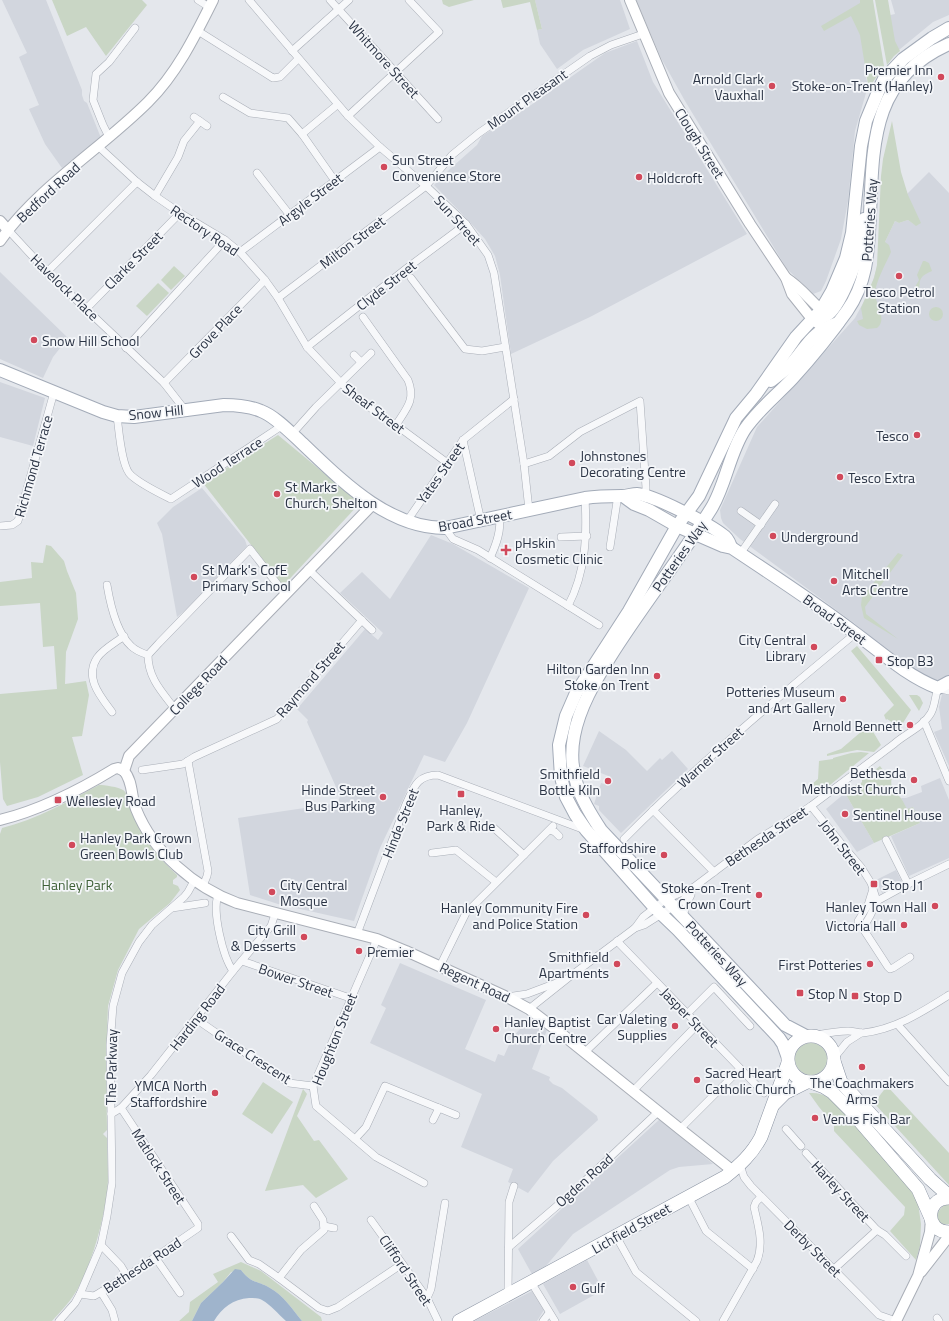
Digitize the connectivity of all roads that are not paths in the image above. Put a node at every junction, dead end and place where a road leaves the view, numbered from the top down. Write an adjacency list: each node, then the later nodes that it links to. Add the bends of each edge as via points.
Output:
1 (198, 0): 7 (street)
2 (249, 0): 16 (street, Sun Street)
3 (330, 0): 8 (street, Whitmore Street)
4 (349, 0): 8 (street)
5 (409, 0): 18 (street, via 439,32)
6 (630, 0): 13 (street, Clough Street)
7 (211, 4): 11 (street, Bedford Road)
8 (338, 9): 16 (street); 18 (street, Whitmore Street)
9 (135, 28): 25 (street, via 109,62 96,74 93,100 108,135)
10 (949, 28): 14 (main road, Potteries Way)
11 (198, 31): 17 (street, via 273,78 280,77); 25 (street, Bedford Road, via 178,66 150,101)
12 (949, 32): 14 (main road)
13 (643, 34): 32 (street, Mount Pleasant, via 590,56 479,133 452,156); 44 (street, Clough Street, via 669,93)
14 (932, 38): 48 (main road, Potteries Way, via 903,59 884,79 866,121 852,233 846,258)
15 (949, 44): 26 (main road, Potteries Way, via 925,57 904,74 890,95)
16 (292, 51): 17 (street, Sun Street)
17 (298, 58): 20 (street, Sun Street)
18 (395, 72): 21 (street); 22 (street, Whitmore Street)
19 (223, 97): 24 (street, via 250,113 288,118)
20 (337, 104): 21 (street, Sun Street); 24 (street)
21 (348, 116): 28 (street, Sun Street)
22 (438, 119)
23 (207, 126): 33 (street, via 197,119)
24 (302, 134): 30 (street)
25 (111, 136): 27 (street, Bedford Road)
26 (875, 139): 48 (main road, via 858,251 849,280 838,303); 51 (main road, Potteries Way, via 866,270 851,305)
27 (99, 147): 31 (street, Rectory Road); 38 (street, Bedford Road, via 34,202)
28 (380, 147): 30 (street, Argyle Street); 32 (street, Sun Street)
29 (258, 173): 35 (street)
30 (335, 181): 35 (street, Argyle Street)
31 (137, 182): 33 (street, Rectory Road); 42 (street)
32 (426, 186): 37 (street, Sun Street); 46 (street, Milton Street)
33 (155, 196): 34 (street, Rectory Road)
34 (180, 213): 39 (street, Rectory Road); 47 (street, Clarke Street)
35 (289, 214): 41 (street, Argyle Street)
36 (0, 221): 38 (street)
37 (466, 224): 53 (street, Sun Street, via 488,255 493,268); 55 (street, Clyde Street, via 406,268)
38 (10, 232): 40 (street, Bedford Road); 42 (street, Havelock Place)
39 (225, 240): 41 (street, Rectory Road); 54 (street)
40 (0, 241)
41 (240, 252): 45 (street, Rectory Road)
42 (47, 272): 47 (street, Havelock Place)
43 (411, 278): 53 (street, via 465,349)
44 (786, 278): 48 (street, Clough Street, via 798,285); 50 (street, Clough Street, via 792,294)
45 (265, 280): 46 (street, Rectory Road); 60 (street, Grove Place)
46 (278, 298): 55 (street, Rectory Road)
47 (87, 308): 54 (street, Havelock Place)
48 (824, 312): 50 (main road); 51 (street, Clough Street)
49 (362, 317): 68 (street, via 411,387 410,402)
50 (812, 319): 52 (street, Clough Street); 63 (main road, Potteries Way)
51 (839, 323): 52 (main road, Potteries Way)
52 (827, 330): 63 (main road, via 810,339 792,362); 84 (main road, Potteries Way, via 793,378 758,412 745,430 738,441 716,501)
53 (505, 347): 64 (street, Sun Street)
54 (126, 348): 60 (street, Havelock Place)
55 (307, 348): 61 (street, Sheaf Street)
56 (371, 353): 58 (street, Wood Terrace)
57 (354, 355): 58 (street)
58 (361, 362): 61 (street, Wood Terrace)
59 (1, 370): 62 (main road, Snow Hill)
60 (164, 383): 66 (street, Havelock Place)
61 (341, 383): 68 (street, Sheaf Street, via 360,401); 69 (street, Wood Terrace)
62 (54, 392): 67 (main road, Snow Hill); 86 (street, Richmond Terrace, via 18,520 12,525)
63 (756, 394): 80 (main road, Potteries Way, via 736,418 699,496)
64 (514, 400): 70 (street, Yates Street); 72 (street, Sun Street)
65 (245, 406): 66 (main road, Snow Hill, via 224,405); 69 (main road, Broad Street, via 262,411)
66 (185, 410): 67 (main road, Snow Hill, via 134,417)
67 (117, 416): 69 (street, Wood Terrace, via 124,461 130,475 171,499)
68 (396, 425): 71 (street, Sheaf Street)
69 (287, 430): 76 (main road, Broad Street)
70 (462, 440): 71 (street, Yates Street); 83 (street)
71 (446, 462): 82 (street, Yates Street)
72 (524, 464): 74 (street, via 549,456 580,432 640,401); 78 (street, Sun Street)
73 (620, 496): 74 (main road, Broad Street); 75 (main road, Broad Street); 87 (main road, Broad Street); 92 (street)
74 (645, 496): 80 (main road, Broad Street)
75 (585, 498): 78 (main road, Broad Street); 90 (street)
76 (373, 504): 82 (main road, Broad Street); 95 (street, College Road)
77 (775, 504): 85 (street)
78 (529, 510): 81 (main road, Broad Street)
79 (741, 511): 85 (street)
80 (686, 513): 84 (main road, Broad Street); 87 (main road, Potteries Way)
81 (499, 516): 83 (main road, Broad Street); 94 (street, via 501,524)
82 (407, 520): 88 (main road, Broad Street, via 432,528)
83 (480, 521): 88 (main road, Broad Street)
84 (703, 522): 89 (main road, Potteries Way); 93 (main road, Broad Street, via 728,539)
85 (761, 525): 93 (street)
86 (0, 526)
87 (677, 526): 89 (main road, Broad Street); 118 (main road, Potteries Way, via 629,611 576,693 566,716 559,745 561,777 566,797)
88 (445, 528): 94 (street, via 453,539)
89 (694, 534): 93 (main road, Broad Street); 135 (main road, Potteries Way, via 684,552 624,635 594,684 578,721 572,750 575,781 588,811 608,839)
90 (586, 536): 91 (street); 98 (street, via 581,573 575,594)
91 (561, 537)
92 (610, 547)
93 (736, 550): 102 (main road, Broad Street)
94 (490, 558): 98 (street)
95 (308, 569): 97 (street, College Road); 99 (street)
96 (107, 585): 103 (street, via 114,615)
97 (285, 594): 104 (street, via 250,549); 107 (street, College Road)
98 (568, 606): 100 (street)
99 (362, 620): 101 (street); 110 (street, Raymond Street, via 277,719)
100 (599, 625)
101 (372, 630)
102 (856, 633): 106 (main road, Broad Street, via 902,669 924,683); 115 (street, Warner Street, via 760,713)
103 (124, 636): 104 (street, via 130,646); 108 (street, via 97,658 92,674 94,686)
104 (148, 655): 107 (street, via 151,676)
105 (949, 682): 106 (main road)
106 (944, 690): 109 (street, Bethesda Street)
107 (175, 709): 112 (street, College Road, via 129,756)
108 (112, 712)
109 (924, 721): 113 (street); 114 (street, Bethesda Street)
110 (188, 761): 111 (street, Raymond Street); 129 (street, via 208,870)
111 (142, 770)
112 (124, 771): 116 (street, via 114,769 58,800); 126 (street, Regent Road, via 129,779 136,808 148,832 168,857)
113 (949, 781)
114 (811, 806): 125 (street, Bethesda Street, via 758,839); 131 (street, John Street, via 861,867)
115 (653, 810): 120 (street, Warner Street); 125 (street)
116 (0, 820)
117 (494, 828): 123 (street)
118 (586, 830): 137 (main road, Potteries Way); 141 (street, Hinde Street, via 438,775 421,778 414,786 406,804)
119 (559, 836): 123 (street, via 551,828)
120 (624, 839)
121 (886, 840): 128 (street)
122 (432, 853): 127 (street, via 456,850)
123 (524, 855): 127 (street)
124 (949, 864): 128 (street)
125 (714, 872): 130 (street, Bethesda Street)
126 (194, 881): 129 (street, Regent Road); 136 (street, The Parkway, via 188,892)
127 (496, 882): 146 (street, via 466,913)
128 (908, 884): 133 (street)
129 (203, 886): 132 (street, Regent Road)
130 (694, 887): 135 (street, Bethesda Street, via 686,898); 139 (street, Bethesda Street)
131 (873, 889): 133 (street, John Street); 140 (street, John Street, via 868,905 858,921)
132 (218, 895): 138 (street, Regent Road, via 237,904); 147 (street, via 216,909 222,946)
133 (877, 900): 140 (street)
134 (205, 902): 136 (street, The Parkway)
135 (669, 902): 137 (street, Bethesda Street); 139 (main road, Potteries Way)
136 (172, 908): 174 (street, The Parkway, via 152,924 122,973 113,1006 110,1044)
137 (658, 911): 143 (street, Bethesda Street, via 644,925 635,928); 162 (main road, Potteries Way, via 779,1038)
138 (275, 914): 141 (street, Regent Road); 145 (street, Harding Road, via 271,926)
139 (683, 917): 160 (main road, Potteries Way, via 785,1024)
140 (862, 928): 144 (street, via 888,968 893,968)
141 (357, 934): 142 (street, Regent Road)
142 (377, 939): 146 (street, Regent Road); 152 (street, Houghton Street)
143 (617, 941): 148 (street, Bethesda Street); 149 (street, Jasper Street)
144 (910, 957)
145 (242, 961): 147 (street, Harding Road); 152 (street, Bower Street)
146 (440, 966): 150 (street, Regent Road)
147 (233, 971): 155 (street, Harding Road)
148 (568, 978): 150 (street, via 527,994); 153 (street)
149 (657, 983): 154 (street, Jasper Street); 161 (street)
150 (507, 997): 153 (street, Regent Road)
151 (948, 997): 157 (street)
152 (350, 998): 167 (street, Houghton Street)
153 (529, 1010): 161 (street, Regent Road)
154 (687, 1014): 156 (street, Jasper Street); 158 (street, via 714,987)
155 (196, 1019): 167 (street, Grace Crescent, via 289,1083); 171 (street, Harding Road)
156 (698, 1024): 164 (street, Jasper Street); 168 (street)
157 (898, 1025): 159 (street); 166 (street)
158 (750, 1026)
159 (861, 1033): 160 (street, via 848,1031); 163 (street, via 847,1042)
160 (809, 1036): 162 (highway, via 794,1044 789,1051); 163 (highway, via 820,1038 829,1045)
161 (585, 1052): 168 (street, Regent Road)
162 (788, 1060): 165 (highway, via 790,1070 795,1076); 170 (highway, Lichfield Street)
163 (834, 1060): 165 (highway, via 832,1069 826,1077); 187 (highway, via 842,1082)
164 (740, 1069): 169 (street, Jasper Street); 177 (street)
165 (809, 1082): 170 (highway, via 785,1093); 190 (highway, via 832,1092 850,1110 918,1189)
166 (949, 1082)
167 (313, 1086): 179 (street, Houghton Street, via 316,1106)
168 (633, 1091): 173 (street, Regent Road)
169 (764, 1093)
170 (772, 1105): 182 (highway, Lichfield Street, via 756,1146)
171 (121, 1108): 174 (street, Harding Road); 192 (street, Matlock Street)
172 (439, 1108): 175 (street); 176 (street); 179 (street, via 385,1086 366,1127)
173 (658, 1112): 177 (street, Regent Road); 201 (street, Ogden Road, via 572,1193)
174 (111, 1114): 200 (street, The Parkway, via 112,1183)
175 (456, 1115)
176 (433, 1120)
177 (680, 1129): 182 (street, Regent Road)
178 (786, 1129): 180 (street)
179 (355, 1139): 183 (street, Houghton Street, via 376,1157)
180 (801, 1146)
181 (806, 1153): 195 (street, Harley Street)
182 (736, 1168): 185 (highway, Lichfield Street); 186 (street, Derby Street)
183 (424, 1183)
184 (514, 1186): 201 (street, via 508,1202)
185 (688, 1196): 198 (highway, Lichfield Street); 205 (street, via 706,1231)
186 (762, 1197): 205 (street, via 754,1207 761,1248); 206 (street, Derby Street)
187 (949, 1197): 190 (highway, via 936,1203)
188 (445, 1203): 215 (street, via 431,1289)
189 (314, 1206): 193 (street)
190 (930, 1217): 196 (highway, via 938,1230); 208 (street, via 930,1232)
191 (371, 1220): 204 (street, Clifford Street)
192 (198, 1224): 203 (street, Bethesda Road, via 198,1228)
193 (324, 1226): 194 (street); 209 (street, via 324,1230 302,1250)
194 (334, 1228)
195 (877, 1230): 202 (street, Harley Street); 206 (street, Harley Street)
196 (949, 1232)
197 (231, 1236): 209 (street, via 249,1260)
198 (616, 1236): 210 (highway, Lichfield Street); 223 (street, via 636,1272)
199 (949, 1236): 208 (street)
200 (101, 1245): 207 (street); 213 (street, The Parkway)
201 (509, 1247): 214 (street)
202 (906, 1256)
203 (155, 1257): 207 (street, Bethesda Road); 212 (street)
204 (402, 1264): 209 (street, via 336,1309 328,1310 319,1308); 215 (street, Clifford Street)
205 (753, 1269): 224 (street)
206 (834, 1270): 225 (street, Derby Street, via 879,1315)
207 (127, 1276): 211 (street, Bethesda Road)
208 (918, 1276): 225 (street)
209 (279, 1278)
210 (531, 1282): 214 (highway, Lichfield Street); 216 (street)
211 (101, 1292): 213 (street, Bethesda Road, via 94,1296); 218 (street, via 112,1310)
212 (180, 1293)
213 (80, 1294): 217 (street, The Parkway)
214 (508, 1294): 220 (highway, Lichfield Street)
215 (427, 1298): 219 (street, Clifford Street)
216 (549, 1313): 221 (street); 222 (street)
217 (58, 1321)
218 (115, 1321)
219 (438, 1321)
220 (459, 1321)
221 (543, 1321)
222 (554, 1321)
223 (696, 1321)
224 (723, 1321)
225 (896, 1321)

